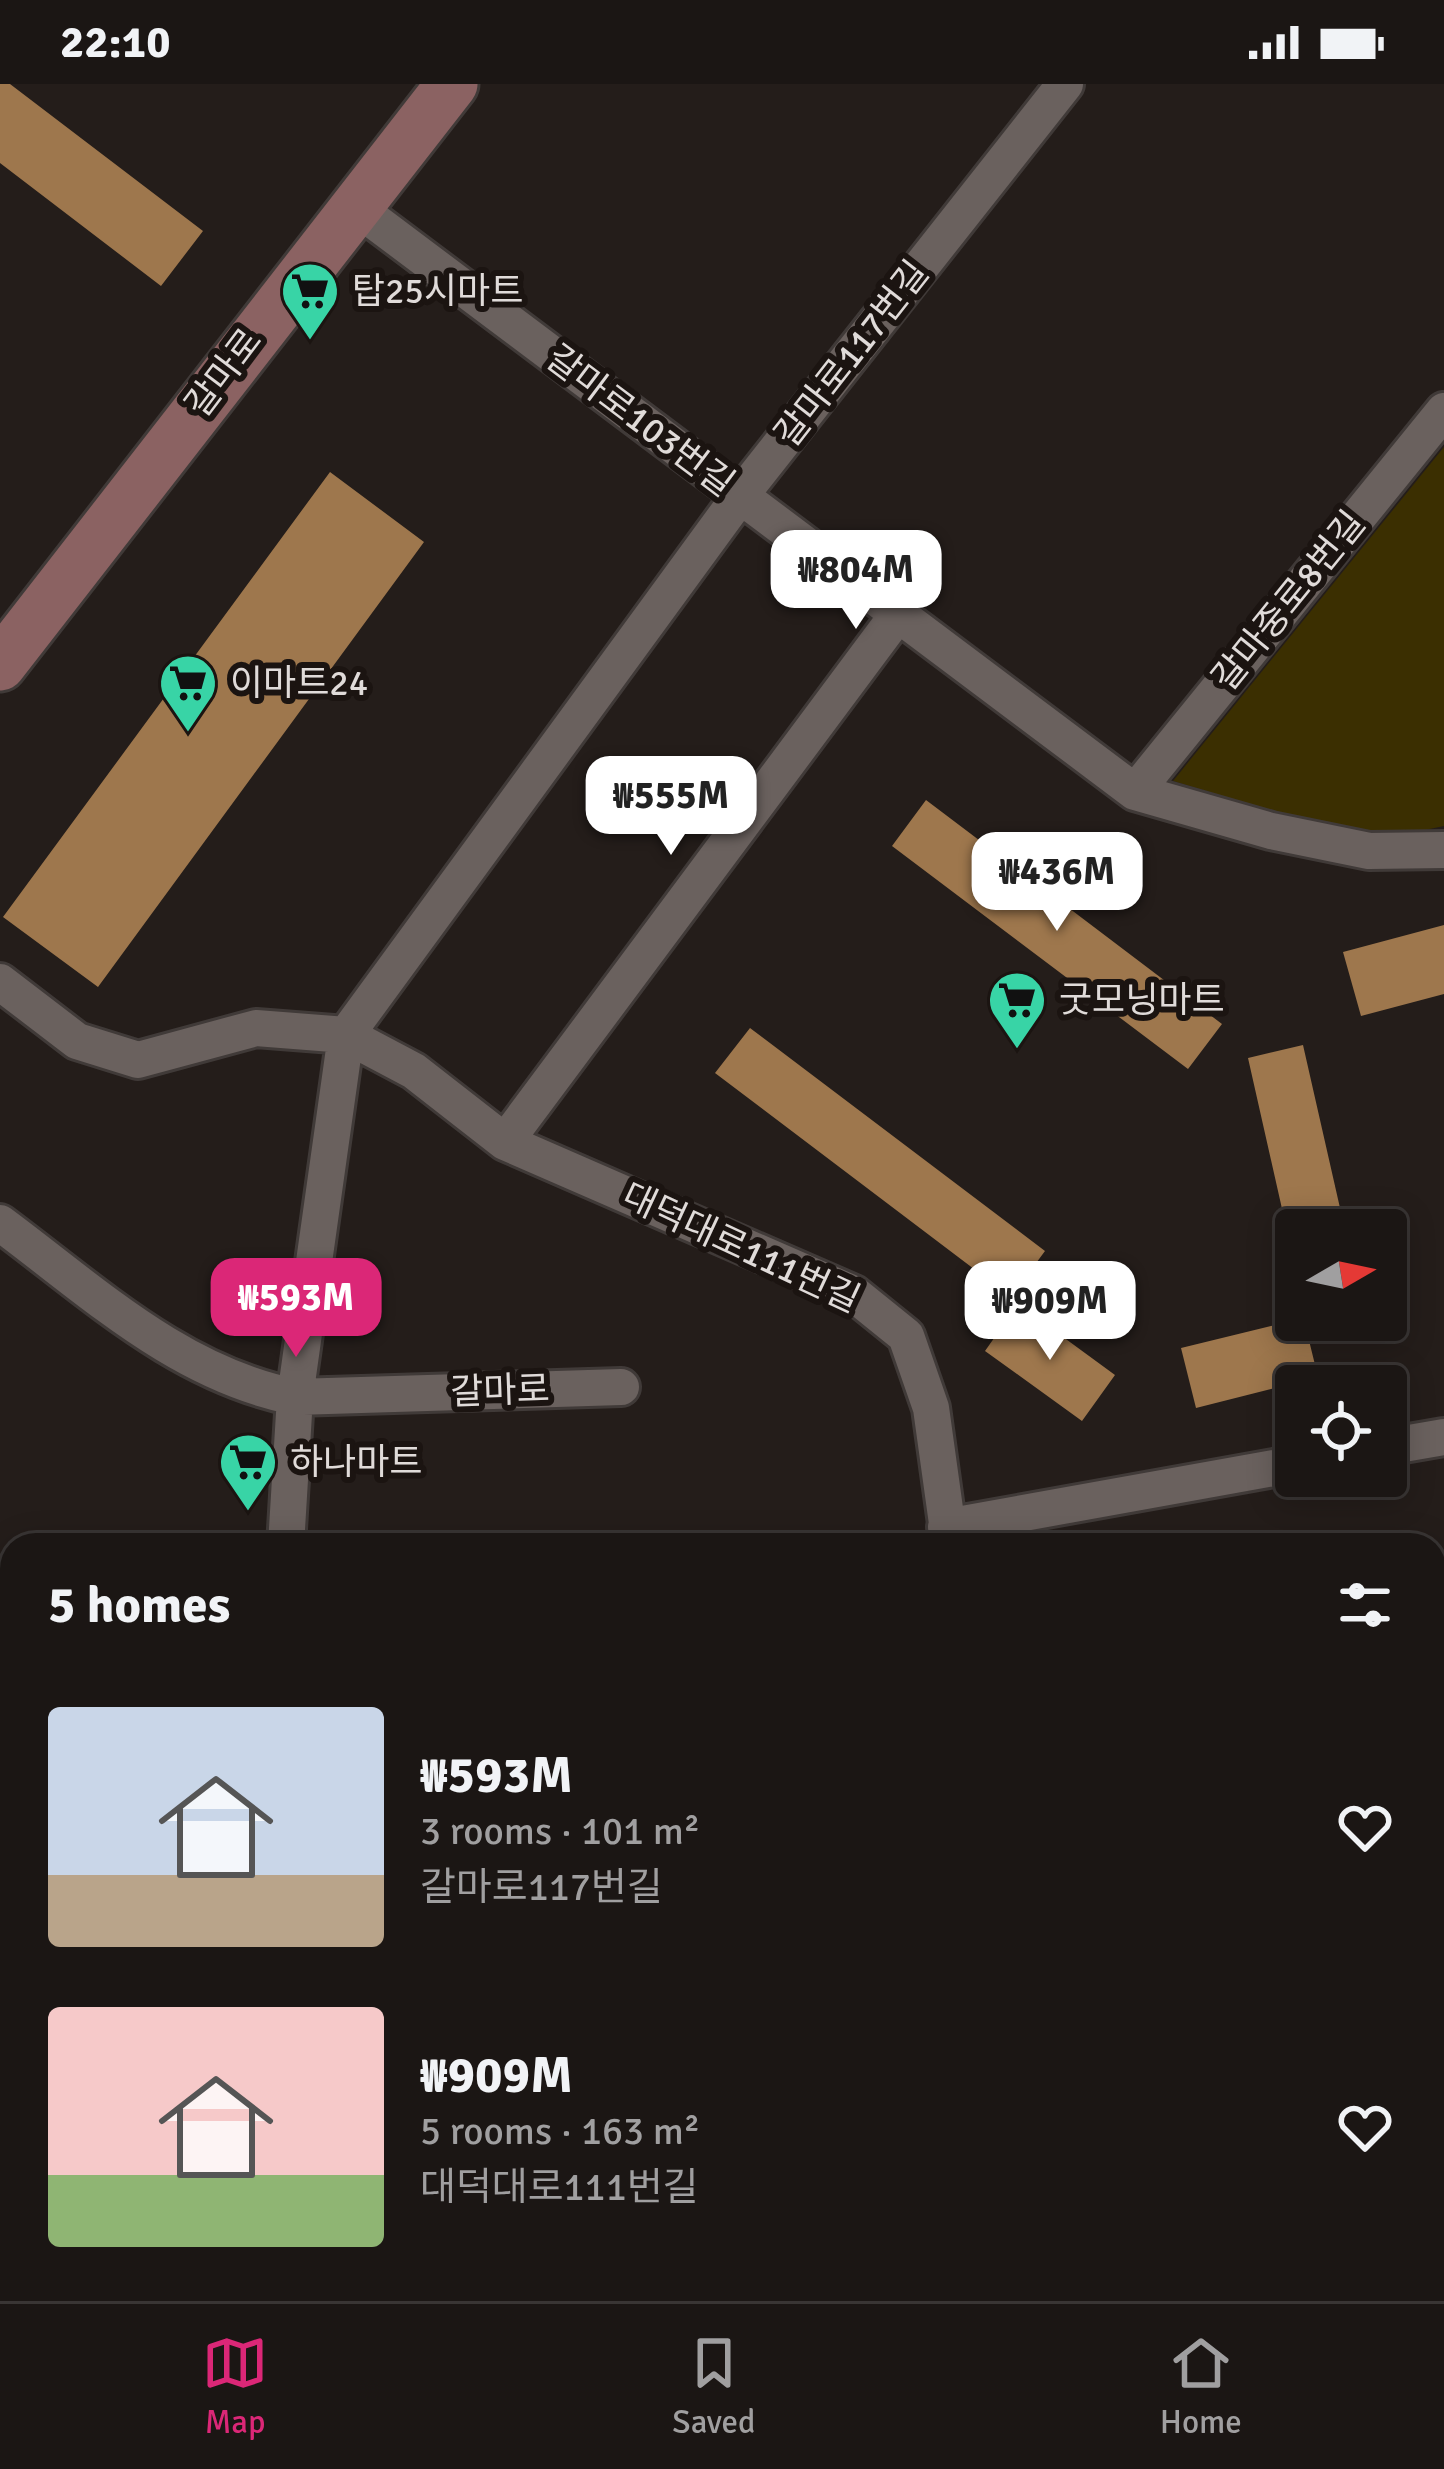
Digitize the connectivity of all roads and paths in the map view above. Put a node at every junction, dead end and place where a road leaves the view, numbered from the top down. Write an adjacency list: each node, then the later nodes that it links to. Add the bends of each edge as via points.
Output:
1 (452, 84): 3 (main road, 갈마로)
2 (1065, 84): 5 (street, 갈마로117번길)
3 (353, 205): 5 (street, 갈마로103번길); 7 (main road, 갈마로)
4 (1444, 411): 8 (street, 갈마중로8번길)
5 (740, 496): 6 (street, 갈마로103번길); 11 (street, 갈마로117번길)
6 (896, 617): 8 (street, 갈마로103번길); 12 (street)
7 (0, 665)
8 (1135, 792): 9 (street, 갈마로103번길, via 1369,851)
9 (1444, 850)
10 (0, 982): 11 (street, via 76,1040 138,1060 256,1028)
11 (346, 1035): 12 (street, 대덕대로111번길, via 414,1070); 15 (street, 갈마로117번길)
12 (505, 1142): 20 (street, 대덕대로111번길, via 854,1294 906,1336 931,1408)
13 (0, 1223): 15 (street, 갈마로, via 183,1359)
14 (621, 1388): 15 (street, 갈마로)
15 (295, 1397): 19 (street, 갈마로117번길)
16 (1444, 1437): 17 (street)
17 (1407, 1444)
18 (1275, 1468): 21 (street)
19 (287, 1533)
20 (948, 1533)
21 (962, 1533)

